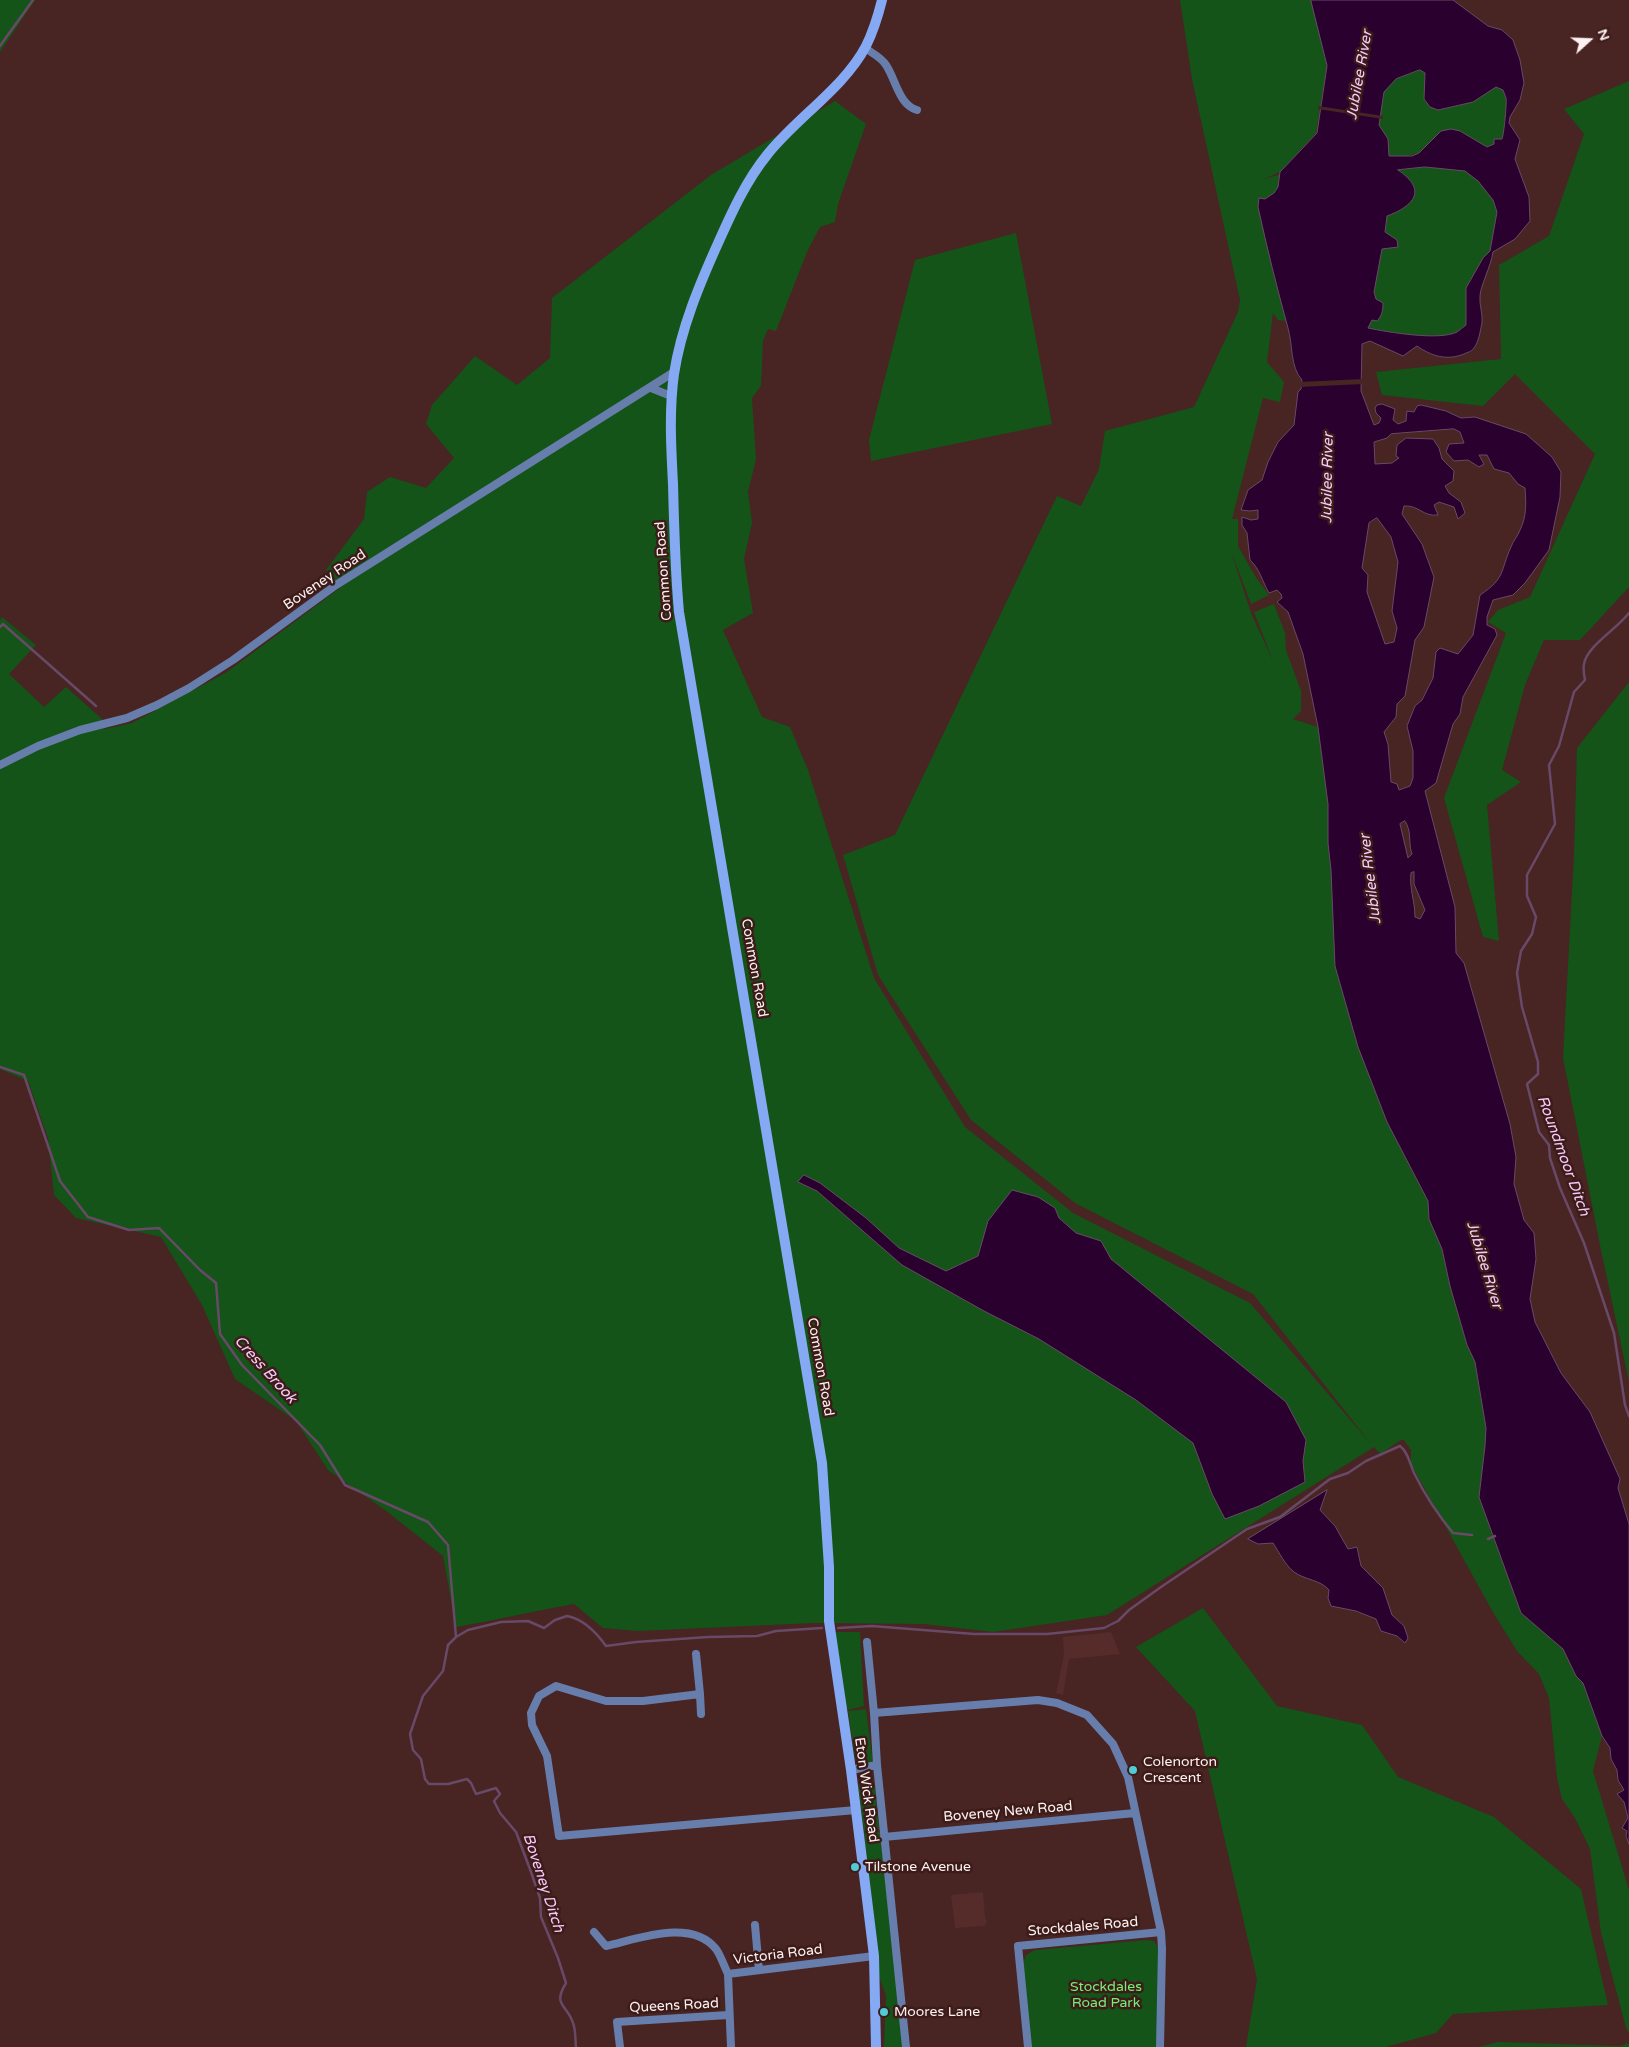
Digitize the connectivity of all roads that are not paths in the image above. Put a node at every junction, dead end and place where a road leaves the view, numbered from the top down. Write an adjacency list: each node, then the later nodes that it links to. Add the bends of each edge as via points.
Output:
1 (882, 0): 2 (main road, Common Road)
2 (865, 48): 3 (street, via 885,64 903,99 910,108); 4 (main road, Common Road, via 845,76 784,135 745,187 704,273 688,316)
3 (917, 110)
4 (674, 372): 5 (street, Boveney Road); 6 (main road, Common Road)
5 (651, 388): 6 (street); 7 (street, Boveney Road, via 336,585 189,688 127,718 80,730)
6 (672, 396): 8 (main road, Common Road, via 679,612 822,1463)
7 (0, 765)
8 (829, 1567): 15 (main road, Eton Wick Road, via 829,1621)
9 (867, 1642): 12 (street)
10 (696, 1654): 11 (street)
11 (700, 1694): 13 (street); 16 (street, via 643,1702 606,1701 556,1686 540,1696 530,1713 532,1725 547,1756 559,1836)
12 (878, 1713): 14 (street); 17 (street, via 1038,1700 1057,1703 1087,1716 1113,1744 1128,1777)
13 (701, 1714)
14 (877, 1765): 15 (street); 18 (street)
15 (850, 1770): 16 (main road, Eton Wick Road)
16 (856, 1810): 22 (main road, Eton Wick Road)
17 (1134, 1813): 18 (street, Boveney New Road); 21 (street)
18 (884, 1837): 29 (street)
19 (755, 1925): 23 (street)
20 (594, 1932): 24 (street, via 606,1946 672,1932 696,1935 716,1949)
21 (1161, 1932): 30 (street, Stockdales Road, via 1018,1946); 31 (street)
22 (874, 1956): 23 (street, Victoria Road); 28 (main road, Eton Wick Road)
23 (759, 1970): 24 (street, Victoria Road)
24 (728, 1974): 25 (street, Victoria Road)
25 (728, 2015): 26 (street, Queens Road, via 617,2022); 27 (street, Victoria Road)
26 (620, 2047)
27 (731, 2047)
28 (876, 2047)
29 (906, 2047)
30 (1028, 2047)
31 (1160, 2047)

